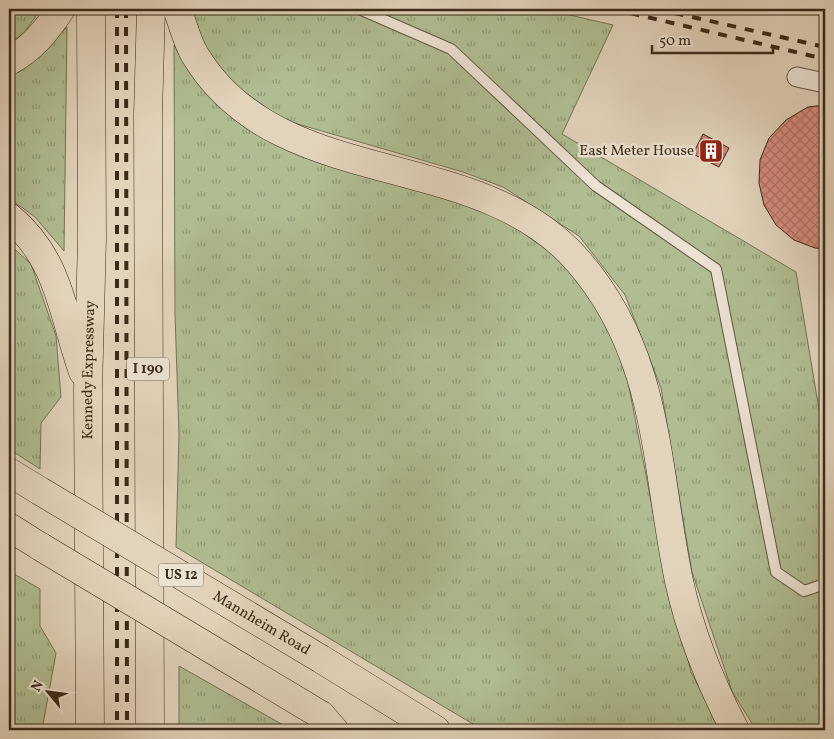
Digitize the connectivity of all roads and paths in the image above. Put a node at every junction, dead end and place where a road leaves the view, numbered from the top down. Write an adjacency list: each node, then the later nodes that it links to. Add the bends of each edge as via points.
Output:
1 (61, 9): 6 (main road, via 43,35)
2 (91, 9): 10 (main road, Kennedy Expressway, via 92,239)
3 (151, 9): 18 (main road, I 190, via 148,114)
4 (177, 9): 21 (main road, via 194,54 212,79 246,112 290,137 351,160 434,180 490,200 529,219 552,235 578,261 625,329 636,361 654,427 679,581 695,639)
5 (359, 9): 13 (lane, via 451,49 596,186 716,268 776,572 804,591)
6 (9, 61)
7 (798, 77): 8 (street)
8 (825, 83)
9 (9, 217): 10 (main road, via 41,251 55,276 69,333)
10 (88, 389): 14 (main road, Kennedy Expressway)
11 (9, 472): 20 (main road, Mannheim Road / US 12, bridge)
12 (9, 528): 15 (main road, bridge)
13 (825, 584)
14 (90, 665): 16 (main road); 17 (main road, Kennedy Expressway)
15 (327, 723): 19 (main road)
16 (74, 730)
17 (90, 730)
18 (150, 730)
19 (347, 730)
20 (436, 730)
21 (735, 730)

